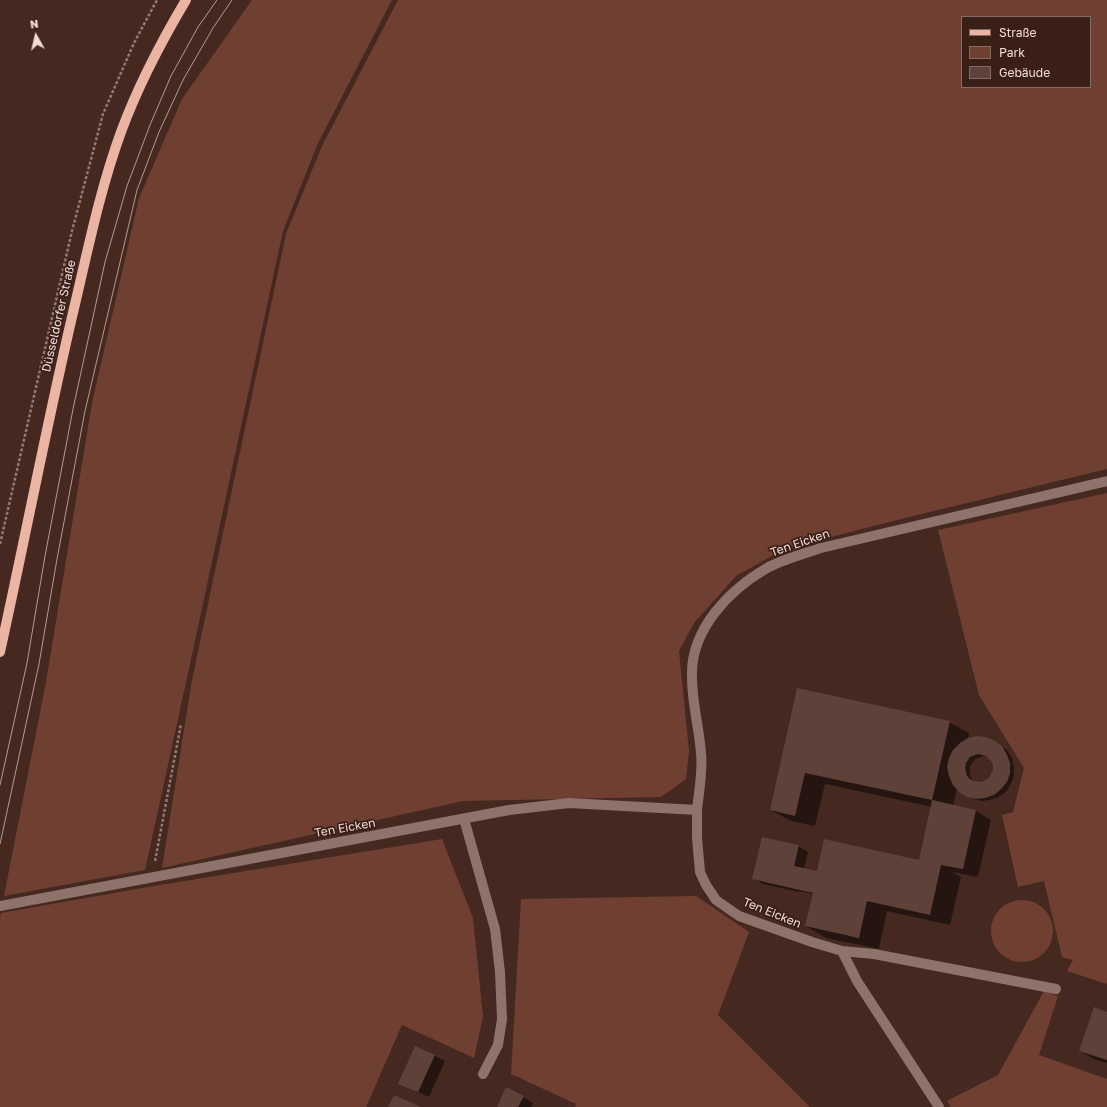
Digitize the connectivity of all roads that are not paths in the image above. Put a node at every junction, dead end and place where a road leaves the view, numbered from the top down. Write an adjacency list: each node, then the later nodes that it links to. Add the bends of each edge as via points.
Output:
1 (186, 0): 3 (main road, Düsseldorfer Straße, via 145,75 121,131 102,189 58,375)
2 (1107, 481): 4 (lane, Ten Eicken, via 821,548 768,568 742,585 723,603 703,630 693,658 693,697 701,753)
3 (0, 652)
4 (697, 810): 5 (lane, Ten Eicken, via 569,803 509,810); 7 (lane, Ten Eicken, via 700,872 716,900 739,916)
5 (464, 819): 6 (lane, Ten Eicken); 9 (lane, via 495,929 500,972 502,1019 498,1045)
6 (0, 906)
7 (842, 951): 8 (lane, Ten Eicken); 10 (lane, via 857,981)
8 (1056, 989)
9 (483, 1074)
10 (939, 1107)

